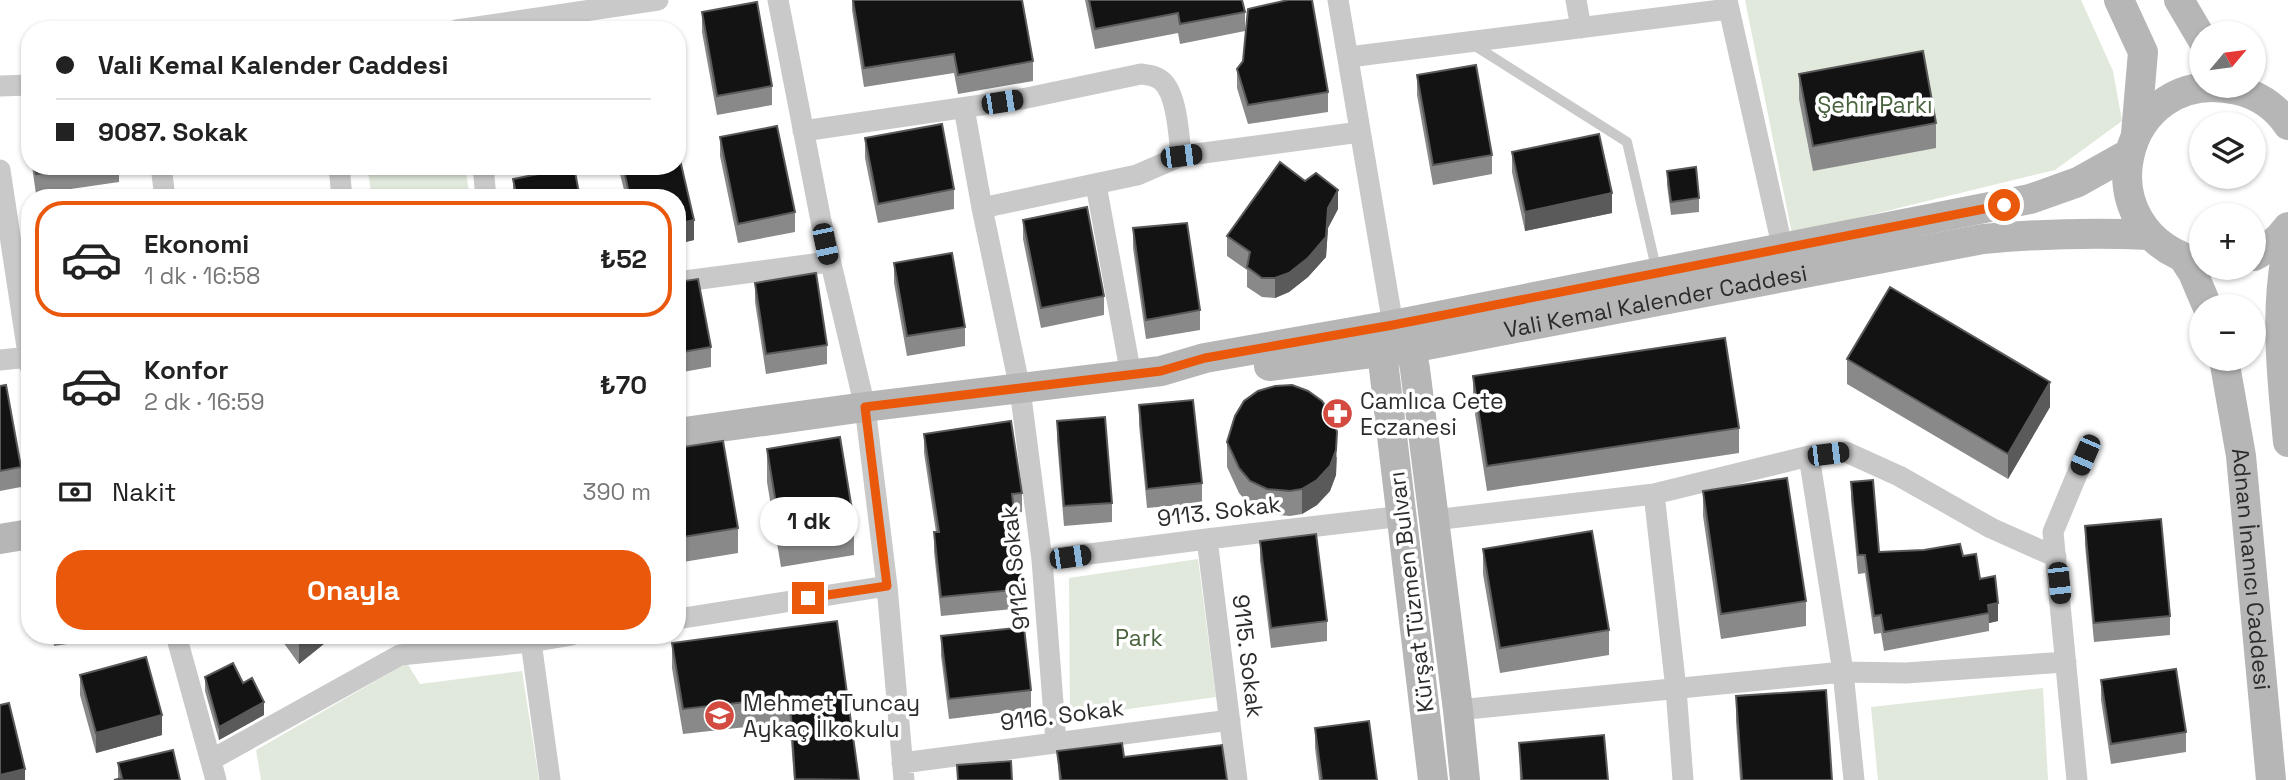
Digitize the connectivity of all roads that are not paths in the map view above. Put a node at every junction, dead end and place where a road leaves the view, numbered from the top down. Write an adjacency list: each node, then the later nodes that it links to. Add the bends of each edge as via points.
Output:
1 (658, 0): 7 (street)
2 (778, 0): 20 (street)
3 (1338, 0): 13 (street)
4 (1576, 0): 11 (street)
5 (2119, 0): 22 (street, via 2143,51)
6 (2179, 0): 10 (street)
7 (630, 2): 9 (street)
8 (1728, 5): 11 (street); 31 (street)
9 (512, 21)
10 (2191, 21)
11 (1581, 28): 12 (street)
12 (1468, 41): 13 (street); 34 (lane, via 1627,142)
13 (1349, 57): 21 (street)
14 (21, 85): 15 (street)
15 (0, 86)
16 (2189, 91): 22 (street, via 2152,113)
17 (2262, 98): 19 (street)
18 (964, 107): 20 (street); 23 (street, via 1152,75 1169,90); 26 (street, 9112. Sokak)
19 (2288, 125)
20 (803, 131): 33 (street)
21 (1360, 132): 23 (street); 37 (street)
22 (2133, 144): 28 (street, via 2126,176 2129,197); 31 (street, Vali Kemal Kalender Caddesi, via 2078,182 2029,200)
23 (1181, 156): 25 (street, via 1137,175)
24 (0, 170): 36 (street)
25 (1096, 185): 26 (street); 41 (street)
26 (982, 208): 42 (street, 9112. Sokak)
27 (2288, 227): 30 (street)
28 (2149, 235): 32 (street, via 2166,250); 37 (street, Vali Kemal Kalender Caddesi, via 2075,233 1983,239)
29 (2288, 245): 45 (street, via 2279,345)
30 (2266, 249)
31 (1783, 250): 34 (street, Vali Kemal Kalender Caddesi)
32 (2189, 259)
33 (829, 261): 35 (street); 43 (street)
34 (1658, 274): 37 (street, Vali Kemal Kalender Caddesi)
35 (686, 281)
36 (21, 309)
37 (1395, 342): 41 (street, Vali Kemal Kalender Caddesi, via 1205,358); 49 (street, Kürşat Tüzmen Bulvarı); 50 (street, Kürşat Tüzmen Bulvarı)
38 (0, 360): 39 (street)
39 (21, 361)
40 (2226, 371): 77 (street, Adnan İnanıcı Caddesi, via 2241,456)
41 (1131, 375): 42 (street, Vali Kemal Kalender Caddesi)
42 (1020, 389): 43 (street, Vali Kemal Kalender Caddesi); 55 (street, 9112. Sokak)
43 (865, 407): 44 (street, Vali Kemal Kalender Caddesi); 56 (street)
44 (686, 432)
45 (2288, 442)
46 (2085, 455): 54 (street, via 2053,532)
47 (1809, 456): 48 (street); 54 (street, via 1846,452); 63 (street)
48 (1654, 494): 50 (street); 64 (street)
49 (1403, 516): 52 (street, 9113. Sokak); 72 (street, Kürşat Tüzmen Bulvarı)
50 (1434, 520): 65 (street, Kürşat Tüzmen Bulvarı)
51 (21, 536): 53 (street)
52 (1207, 538): 55 (street, 9113. Sokak); 66 (street, 9115. Sokak)
53 (0, 540)
54 (2056, 557): 62 (street)
55 (1042, 561): 67 (street, 9112. Sokak)
56 (887, 586): 57 (street); 69 (street)
57 (686, 618)
58 (178, 644): 68 (street)
59 (443, 644): 61 (street)
60 (531, 644): 70 (street)
61 (399, 645): 68 (street)
62 (2066, 662): 63 (street, via 1906,673); 76 (street)
63 (1843, 672): 64 (street); 75 (street)
64 (1676, 689): 65 (street); 74 (street)
65 (1458, 710): 73 (street, Kürşat Tüzmen Bulvarı)
66 (1230, 720): 67 (street, 9116. Sokak); 71 (street, 9115. Sokak)
67 (1056, 742): 69 (street, 9116. Sokak)
68 (213, 770)
69 (903, 771)
70 (550, 780)
71 (1237, 780)
72 (1433, 780)
73 (1465, 780)
74 (1683, 780)
75 (1854, 780)
76 (2077, 780)
77 (2271, 780)

